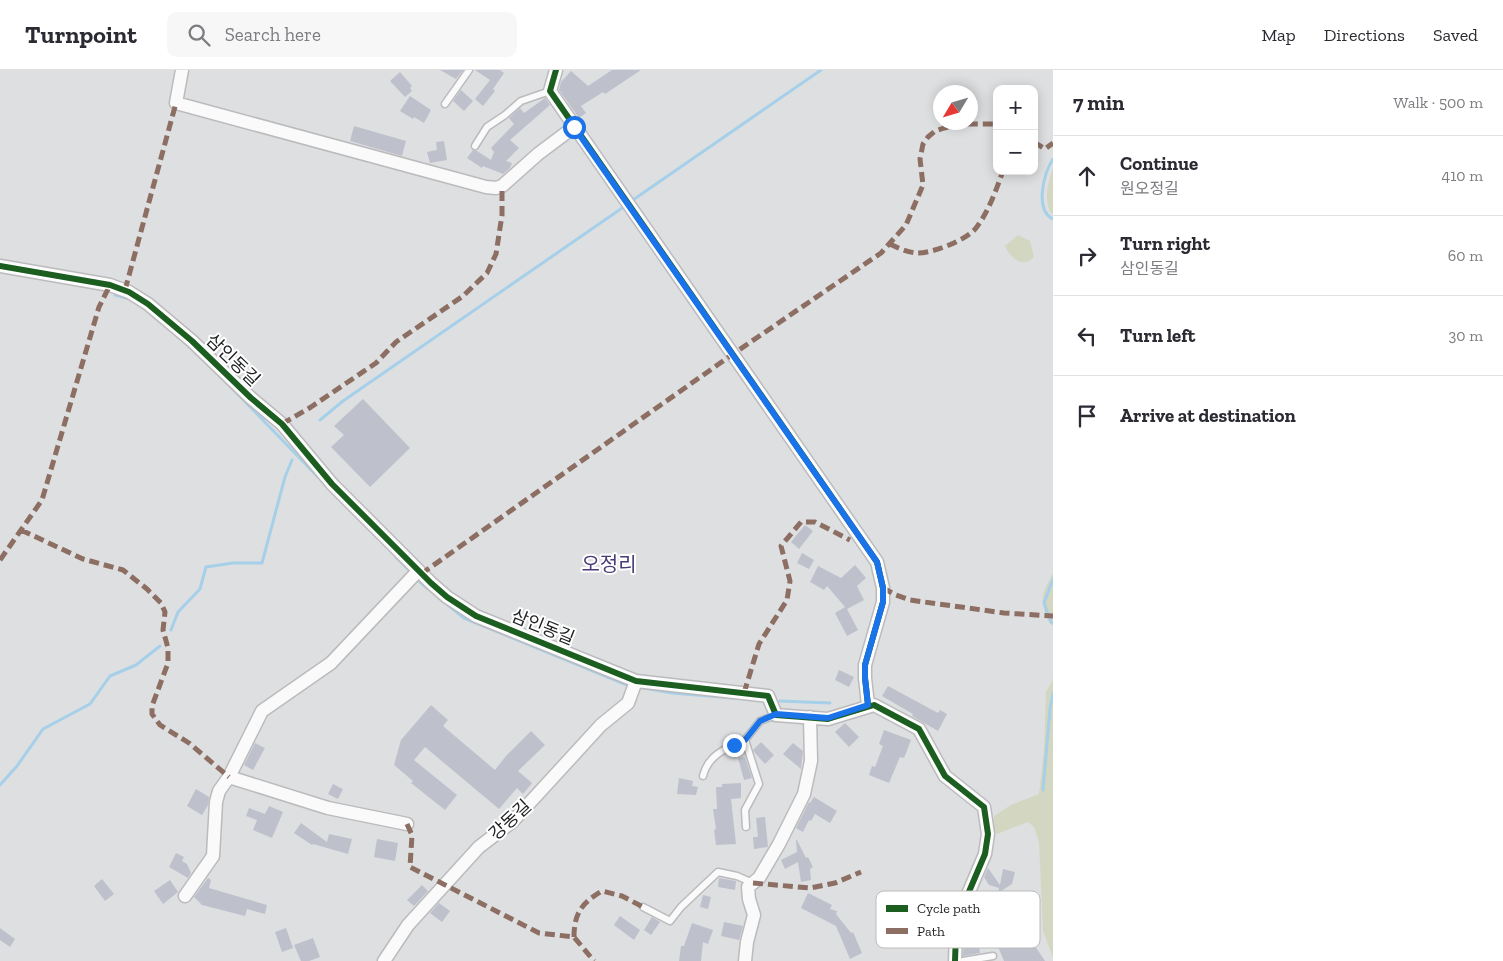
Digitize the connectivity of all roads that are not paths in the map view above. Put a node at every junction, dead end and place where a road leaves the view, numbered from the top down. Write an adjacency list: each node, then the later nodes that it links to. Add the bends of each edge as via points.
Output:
1 (182, 70): 6 (street, via 176,103 486,187 502,186)
2 (469, 70): 5 (lane)
3 (556, 70): 4 (street)
4 (550, 91): 6 (street); 7 (lane, via 521,101 487,127)
5 (445, 104)
6 (574, 127): 11 (street, via 877,562 883,602 865,665)
7 (475, 146)
8 (0, 266): 9 (street, 삼인동길, via 110,286 129,292 148,304 282,424 332,484)
9 (418, 571): 10 (street, 삼인동길, via 447,597 476,616); 16 (street, via 331,663 262,711)
10 (636, 681): 12 (street, 삼인동길, via 768,696); 25 (street, 강동길, via 628,703 601,725 513,821 466,861 408,925)
11 (868, 705): 13 (street, via 828,718); 20 (street, via 920,728 945,776 984,807 988,834 985,854)
12 (776, 714): 13 (street); 14 (lane, via 760,721)
13 (810, 717): 19 (street, via 811,761 804,794 779,844)
14 (745, 740): 15 (lane, via 715,756 706,765); 18 (lane, via 759,784 745,810)
15 (702, 776)
16 (229, 777): 17 (street, via 328,808); 21 (street, via 219,791 213,856)
17 (408, 824)
18 (746, 827)
19 (753, 883): 22 (lane, via 718,872 670,921); 26 (street, via 748,887 754,915)
20 (969, 891)
21 (185, 896)
22 (643, 907)
23 (956, 948): 27 (street)
24 (992, 956): 28 (lane)
25 (384, 961)
26 (745, 961)
27 (956, 961)
28 (963, 961)

